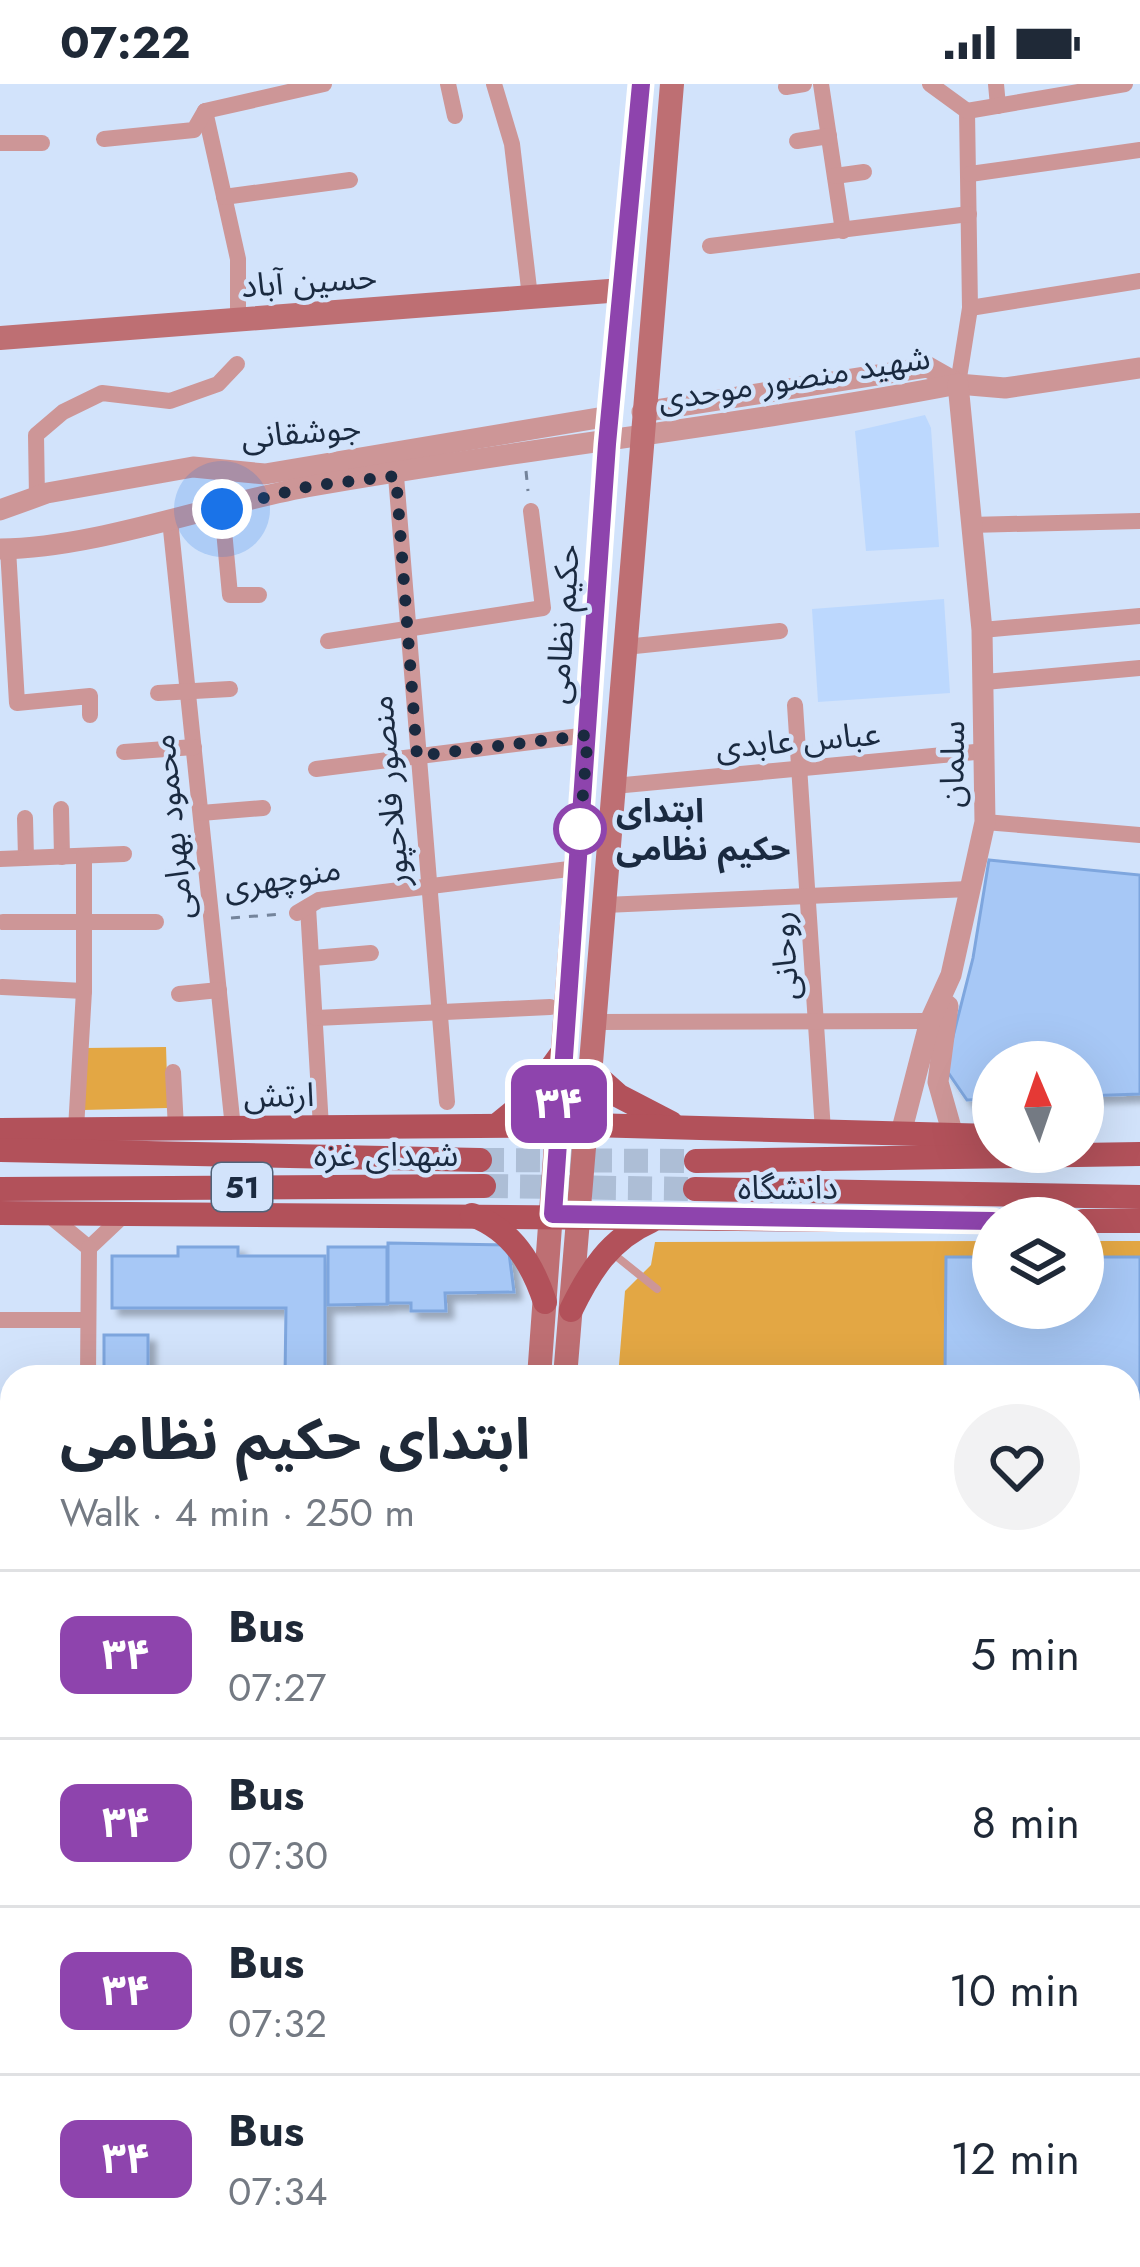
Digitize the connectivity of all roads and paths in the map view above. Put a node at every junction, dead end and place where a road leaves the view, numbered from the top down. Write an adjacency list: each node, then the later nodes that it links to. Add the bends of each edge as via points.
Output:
1 (324, 84): 10 (street)
2 (448, 84): 14 (street)
3 (494, 84): 31 (street, via 512,144)
4 (641, 84): 30 (main road, حکیم نظامی)
5 (672, 84): 39 (main road, حکیم نظامی)
6 (821, 84): 15 (street)
7 (930, 84): 13 (street)
8 (996, 84): 11 (street)
9 (1125, 84): 11 (street)
10 (286, 88): 12 (street)
11 (998, 106): 13 (street)
12 (205, 111): 16 (street, via 194,130); 25 (street)
13 (967, 111): 22 (street)
14 (455, 116)
15 (829, 136): 17 (street); 23 (street)
16 (104, 139)
17 (796, 141)
18 (42, 142): 19 (street)
19 (0, 143)
20 (1140, 150): 22 (street)
21 (864, 172): 23 (street)
22 (970, 174): 26 (street)
23 (835, 176): 27 (street)
24 (350, 180): 25 (street)
25 (224, 196): 33 (street, via 238,259)
26 (969, 214): 27 (street); 32 (street)
27 (843, 231): 28 (street)
28 (710, 246)
29 (1140, 281): 32 (street)
30 (622, 290): 31 (main road, حسین آباد); 38 (main road, حکیم نظامی)
31 (530, 297): 33 (main road, حسین آباد)
32 (970, 308): 37 (street)
33 (238, 320): 34 (main road, حسین آباد)
34 (0, 338)
35 (238, 364): 44 (street, via 218,384 170,400 102,393 63,412 36,435)
36 (1140, 368): 37 (street, شهید منصور موحدی, via 1005,388)
37 (958, 384): 39 (street, شهید منصور موحدی); 50 (street, سلمان)
38 (610, 416): 40 (main road, حکیم نظامی); 43 (street, جوشقانی)
39 (641, 424): 40 (street, شهید منصور موحدی); 58 (main road, حکیم نظامی)
40 (607, 444): 41 (street, جوشقانی); 66 (main road, حکیم نظامی)
41 (524, 455): 42 (street, جوشقانی); 47 (path)
42 (396, 476): 43 (street, جوشقانی); 54 (street, منصور فلاحپور)
43 (308, 478): 44 (street, جوشقانی, via 193,466); 45 (street, جوشقانی)
44 (37, 498): 46 (street, جوشقانی)
45 (222, 509): 48 (street, جوشقانی); 52 (street, via 230,595)
46 (0, 510)
47 (531, 511): 54 (street, via 543,608)
48 (170, 520): 51 (street, جوشقانی); 62 (street, محمود بهرامی)
49 (1140, 521): 50 (street)
50 (970, 525): 55 (street, سلمان)
51 (4, 549): 65 (street, via 17,704 90,696)
52 (259, 595)
53 (1140, 616): 55 (street)
54 (406, 628): 57 (street); 70 (street, منصور فلاحپور)
55 (982, 630): 60 (street, سلمان)
56 (780, 631): 58 (street)
57 (328, 640)
58 (626, 647): 73 (main road, حکیم نظامی)
59 (1140, 668): 60 (street)
60 (985, 682): 68 (street, سلمان)
61 (230, 689): 62 (street)
62 (189, 692): 63 (street); 67 (street, محمود بهرامی)
63 (158, 693)
64 (795, 705): 72 (street, روحانی)
65 (90, 716)
66 (588, 735): 70 (street); 85 (main road, حکیم نظامی)
67 (194, 747): 69 (street); 76 (street, محمود بهرامی)
68 (986, 751): 72 (street, عباس عابدی); 78 (street, سلمان)
69 (124, 752)
70 (417, 756): 71 (street); 86 (street, منصور فلاحپور)
71 (316, 769)
72 (800, 771): 73 (street, عباس عابدی); 88 (street, روحانی)
73 (614, 786): 89 (main road, حکیم نظامی)
74 (263, 808): 76 (street)
75 (61, 809): 82 (street)
76 (201, 813): 91 (street, محمود بهرامی)
77 (25, 818): 83 (street)
78 (985, 822): 79 (street); 87 (street, سلمان)
79 (1140, 835)
80 (124, 854): 81 (street)
81 (84, 856): 82 (street); 94 (street)
82 (62, 857): 83 (street)
83 (26, 858): 84 (street)
84 (0, 859)
85 (577, 868): 86 (street, منوچهری); 102 (main road, حکیم نظامی)
86 (428, 887): 90 (street, منوچهری, via 319,900); 103 (street, منصور فلاحپور)
87 (969, 889): 88 (street); 97 (street, سلمان)
88 (810, 894): 89 (street); 107 (street, روحانی)
89 (605, 905): 106 (main road, حکیم نظامی)
90 (302, 910): 91 (path, منوچهری); 96 (street)
91 (212, 920): 99 (street, محمود بهرامی)
92 (3, 922): 94 (street)
93 (156, 922): 94 (street)
94 (86, 925): 100 (street)
95 (371, 953): 96 (street)
96 (313, 958): 104 (street)
97 (951, 975): 105 (street, سلمان); 112 (street)
98 (2, 987): 100 (street)
99 (219, 990): 101 (street); 122 (street, محمود بهرامی)
100 (85, 991): 124 (street)
101 (179, 994)
102 (558, 1006): 103 (street); 108 (main road, حکیم نظامی)
103 (438, 1012): 104 (street); 115 (street, منصور فلاحپور)
104 (316, 1018): 120 (street)
105 (930, 1021): 107 (street); 114 (street, سلمان)
106 (596, 1022): 107 (street); 109 (main road, حکیم نظامی)
107 (819, 1022): 127 (street, روحانی)
108 (562, 1053): 111 (main road, حکیم نظامی); 117 (main road)
109 (591, 1071): 113 (main road, حکیم نظامی); 123 (main road, via 650,1115)
110 (173, 1072): 121 (street)
111 (560, 1094): 113 (main road, via 573,1110); 116 (main road, حکیم نظامی)
112 (939, 1097): 114 (street, via 929,1116 916,1111); 129 (street)
113 (590, 1098): 118 (main road, حکیم نظامی)
114 (913, 1098): 128 (street, سلمان)
115 (447, 1102)
116 (558, 1124): 117 (main road, ارتش); 118 (main road, ارتش); 146 (main road, حکیم نظامی)
117 (496, 1125): 119 (main road, ارتش)
118 (589, 1125): 123 (main road, دانشگاه); 147 (main road, حکیم نظامی)
119 (391, 1126): 120 (main road, ارتش); 145 (main road, via 412,1149 415,1173 411,1194)
120 (322, 1127): 122 (main road, ارتش)
121 (176, 1128): 122 (main road, ارتش); 124 (main road, ارتش)
122 (232, 1128)
123 (684, 1128): 126 (main road, دانشگاه)
124 (76, 1129): 125 (main road, ارتش)
125 (0, 1130)
126 (758, 1130): 127 (main road, دانشگاه); 149 (main road, via 734,1152 730,1176 735,1199)
127 (823, 1131): 128 (main road, دانشگاه)
128 (901, 1133): 129 (main road, دانشگاه)
129 (953, 1135): 130 (main road, دانشگاه)
130 (972, 1135)
131 (1104, 1139): 132 (main road)
132 (1140, 1140)
133 (0, 1150): 135 (main road, شهدای غزه / 51)
134 (1140, 1154): 136 (main road)
135 (481, 1160)
136 (696, 1161)
137 (484, 1186): 138 (main road, شهدای غزه / 51)
138 (0, 1189)
139 (695, 1189): 140 (main road)
140 (1140, 1197)
141 (464, 1212): 145 (main road); 146 (main road); 156 (main road, via 508,1236)
142 (0, 1213): 143 (main road)
143 (48, 1214): 144 (main road); 153 (street)
144 (125, 1214): 145 (main road); 153 (street)
145 (391, 1214)
146 (553, 1214): 147 (main road, دانشگاه); 156 (main road, حکیم نظامی)
147 (582, 1214): 148 (main road, دانشگاه); 157 (main road, حکیم نظامی)
148 (656, 1219): 149 (main road, دانشگاه); 154 (main road)
149 (754, 1221): 150 (main road, دانشگاه)
150 (972, 1221)
151 (1104, 1221): 152 (main road)
152 (1140, 1221)
153 (88, 1249): 159 (street)
154 (608, 1250): 155 (lane); 157 (main road)
155 (657, 1289)
156 (545, 1302): 161 (main road, حکیم نظامی)
157 (571, 1310): 162 (main road, حکیم نظامی)
158 (0, 1320): 159 (street)
159 (88, 1320): 160 (street)
160 (88, 1365)
161 (539, 1365)
162 (566, 1365)

